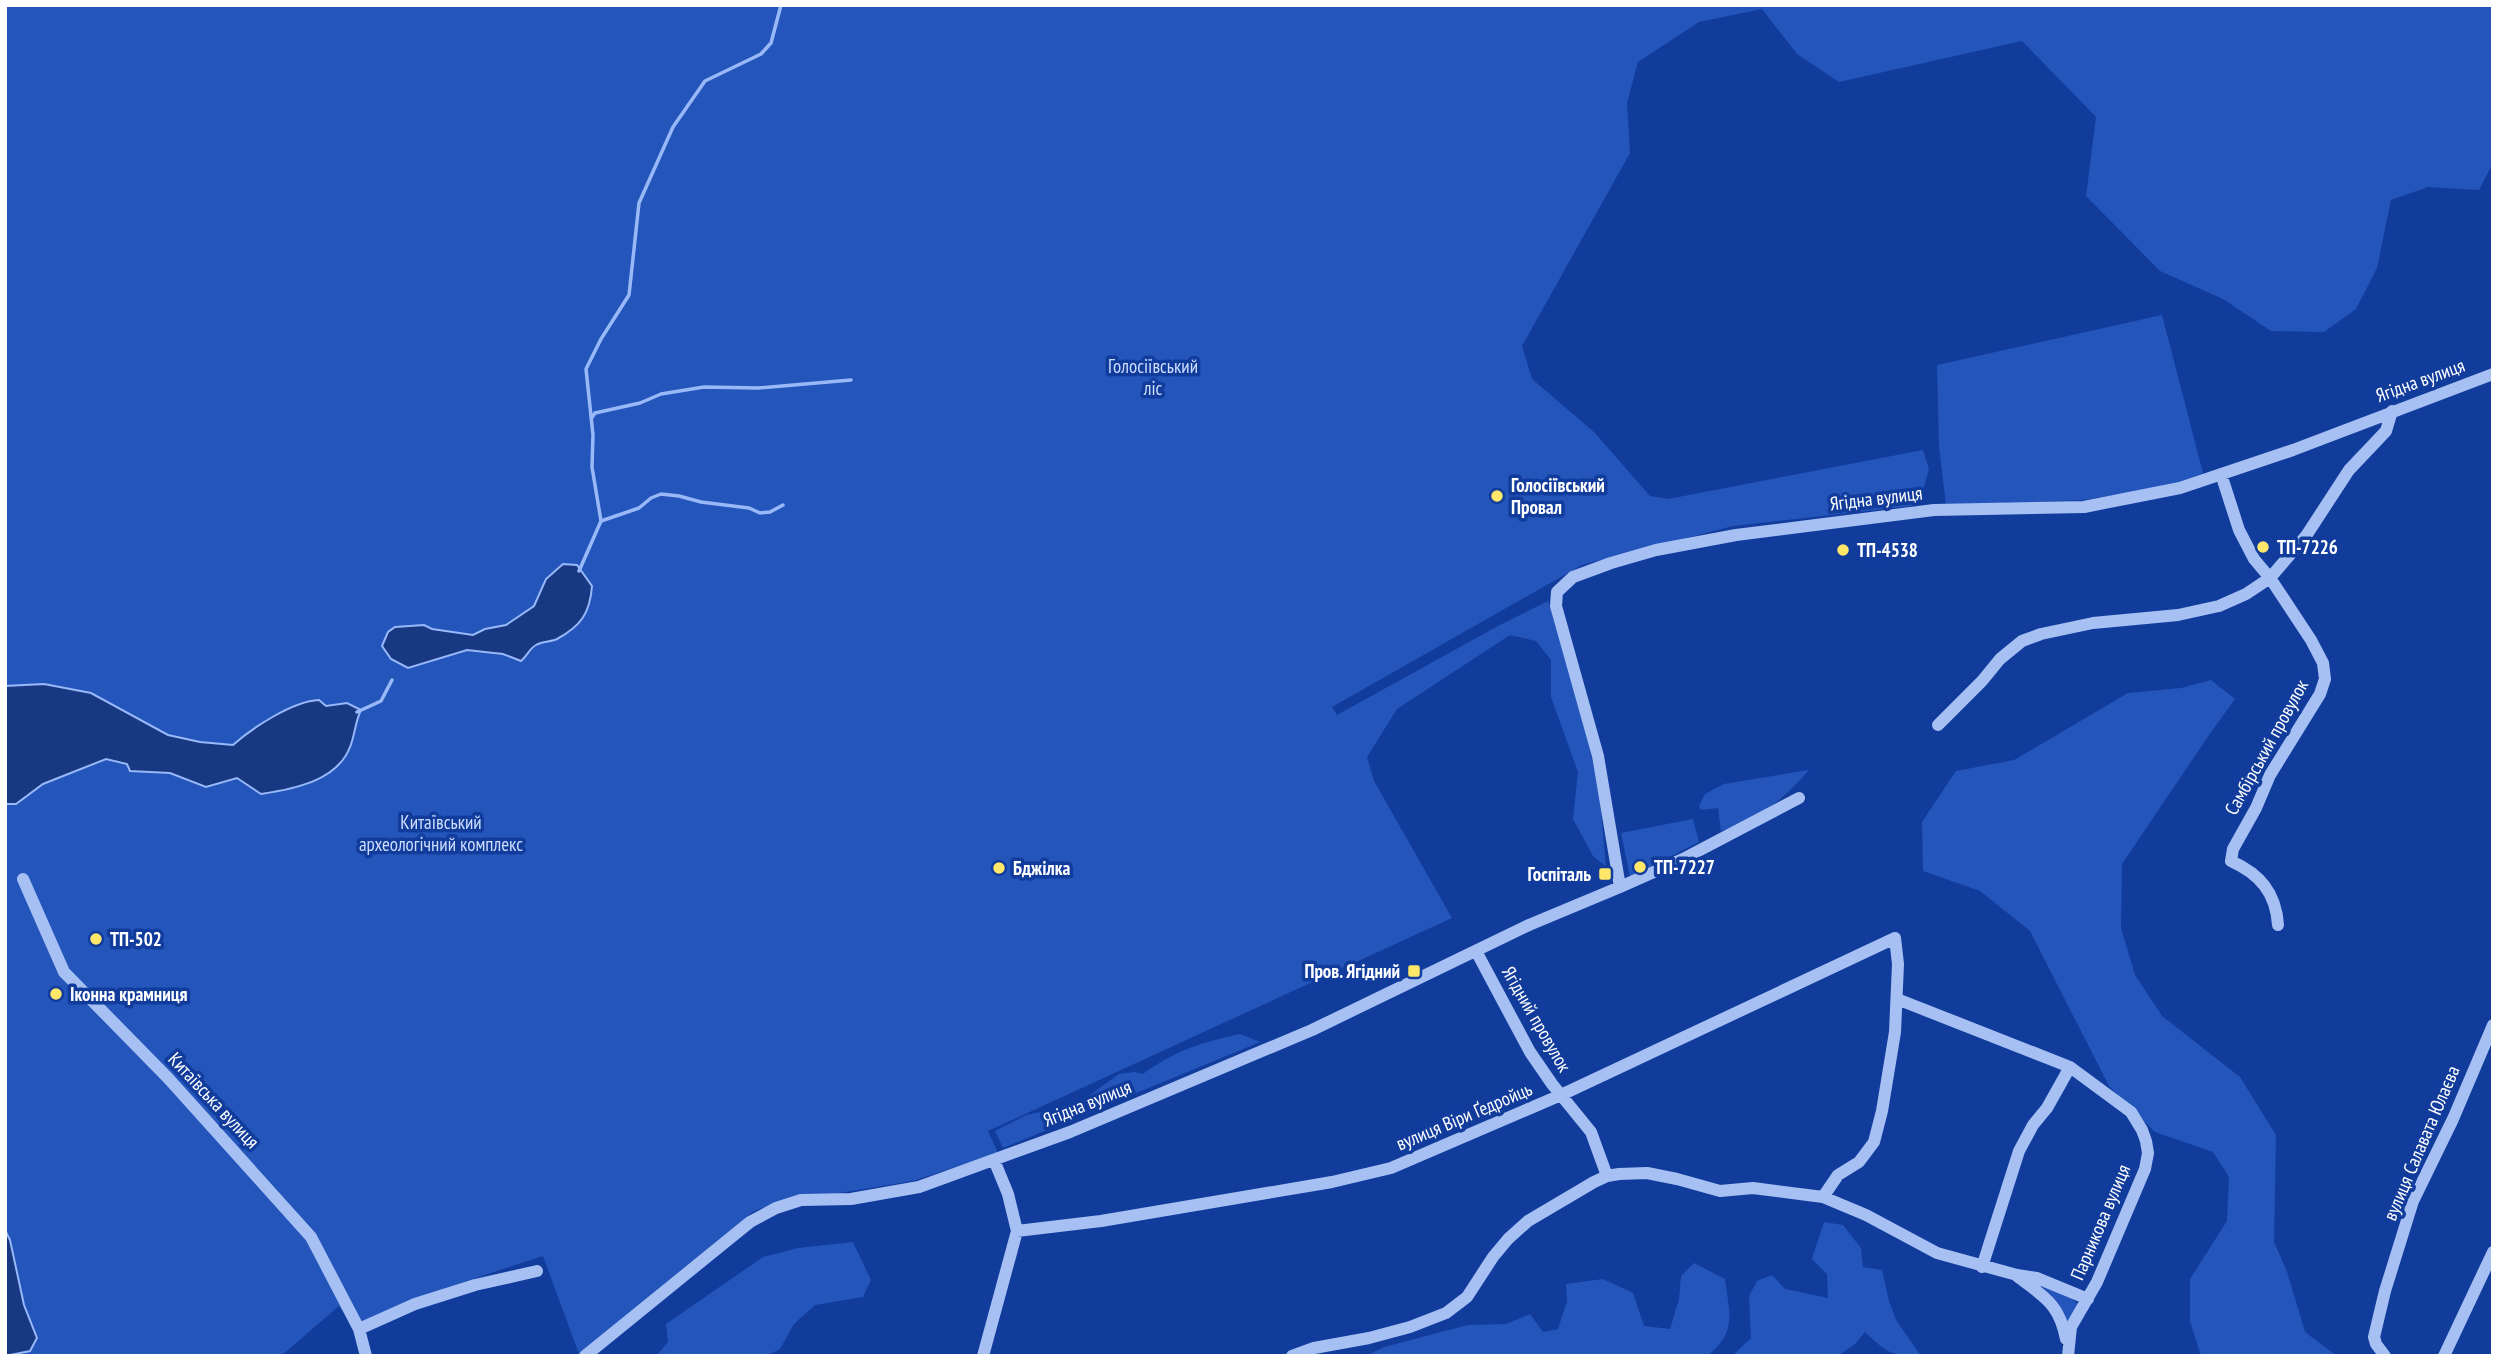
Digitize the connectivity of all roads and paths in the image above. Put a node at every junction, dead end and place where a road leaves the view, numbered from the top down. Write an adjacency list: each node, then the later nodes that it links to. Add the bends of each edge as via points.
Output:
1 (2493, 374): 2 (street, Ягідна вулиця)
2 (2392, 411): 3 (street, Ягідна вулиця); 4 (street, via 2386,431 2348,470 2306,536)
3 (2221, 474): 4 (street, via 2239,530); 8 (street, Ягідна вулиця, via 2180,488 2084,507 1934,510 1736,535 1656,550 1573,577 1557,592 1556,606 1598,756)
4 (2270, 578): 5 (street, via 2219,607 2093,623 2022,642); 9 (street, Самбірський провулок, via 2311,640 2323,663 2325,679 2233,849 2231,861 2246,868 2272,894)
5 (1938, 725)
6 (1800, 798): 8 (street, Ягідна вулиця)
7 (23, 879): 24 (street, Китаївська вулиця, via 64,972 296,1218 311,1237)
8 (1620, 887): 10 (street, Ягідна вулиця)
9 (2278, 925)
10 (1476, 951): 14 (street, Ягідний провулок, via 1530,1052); 15 (street, Ягідна вулиця, via 1299,1035)
11 (1897, 999): 13 (street, Парникова вулиця); 14 (street, вулиця Віри Ґедройць, via 1895,938); 17 (street, via 1888,1080 1874,1142 1859,1162 1838,1175)
12 (2493, 1025): 30 (street, вулиця Салавата Юлаєва, via 2413,1201 2374,1337)
13 (2070, 1068): 20 (street, via 2019,1151); 23 (street, Парникова вулиця, via 2131,1112 2143,1130 2148,1153 2136,1193)
14 (1561, 1095): 16 (street, Ягідний провулок, via 1591,1132); 18 (street, вулиця Віри Ґедройць, via 1359,1178)
15 (994, 1160): 18 (street); 27 (street, Ягідна вулиця, via 919,1187 851,1199 801,1200 776,1208 750,1222)
16 (1607, 1176): 17 (street, via 1647,1173 1720,1191 1753,1188); 29 (street, via 1528,1221 1507,1239 1467,1297 1446,1313 1410,1327)
17 (1823, 1197): 20 (street, via 1937,1253)
18 (1017, 1231): 28 (street)
19 (2493, 1252): 31 (street)
20 (1982, 1267): 22 (street)
21 (537, 1271): 24 (street, via 415,1304)
22 (2017, 1275): 23 (street, via 2037,1278); 25 (street, via 2054,1304 2064,1325)
23 (2088, 1299): 25 (street, Парникова вулиця, via 2071,1327)
24 (359, 1329): 26 (street, Китаївська вулиця)
25 (2068, 1351)
26 (366, 1356)
27 (585, 1356)
28 (983, 1356)
29 (1292, 1356)
30 (2385, 1356)
31 (2444, 1356)

